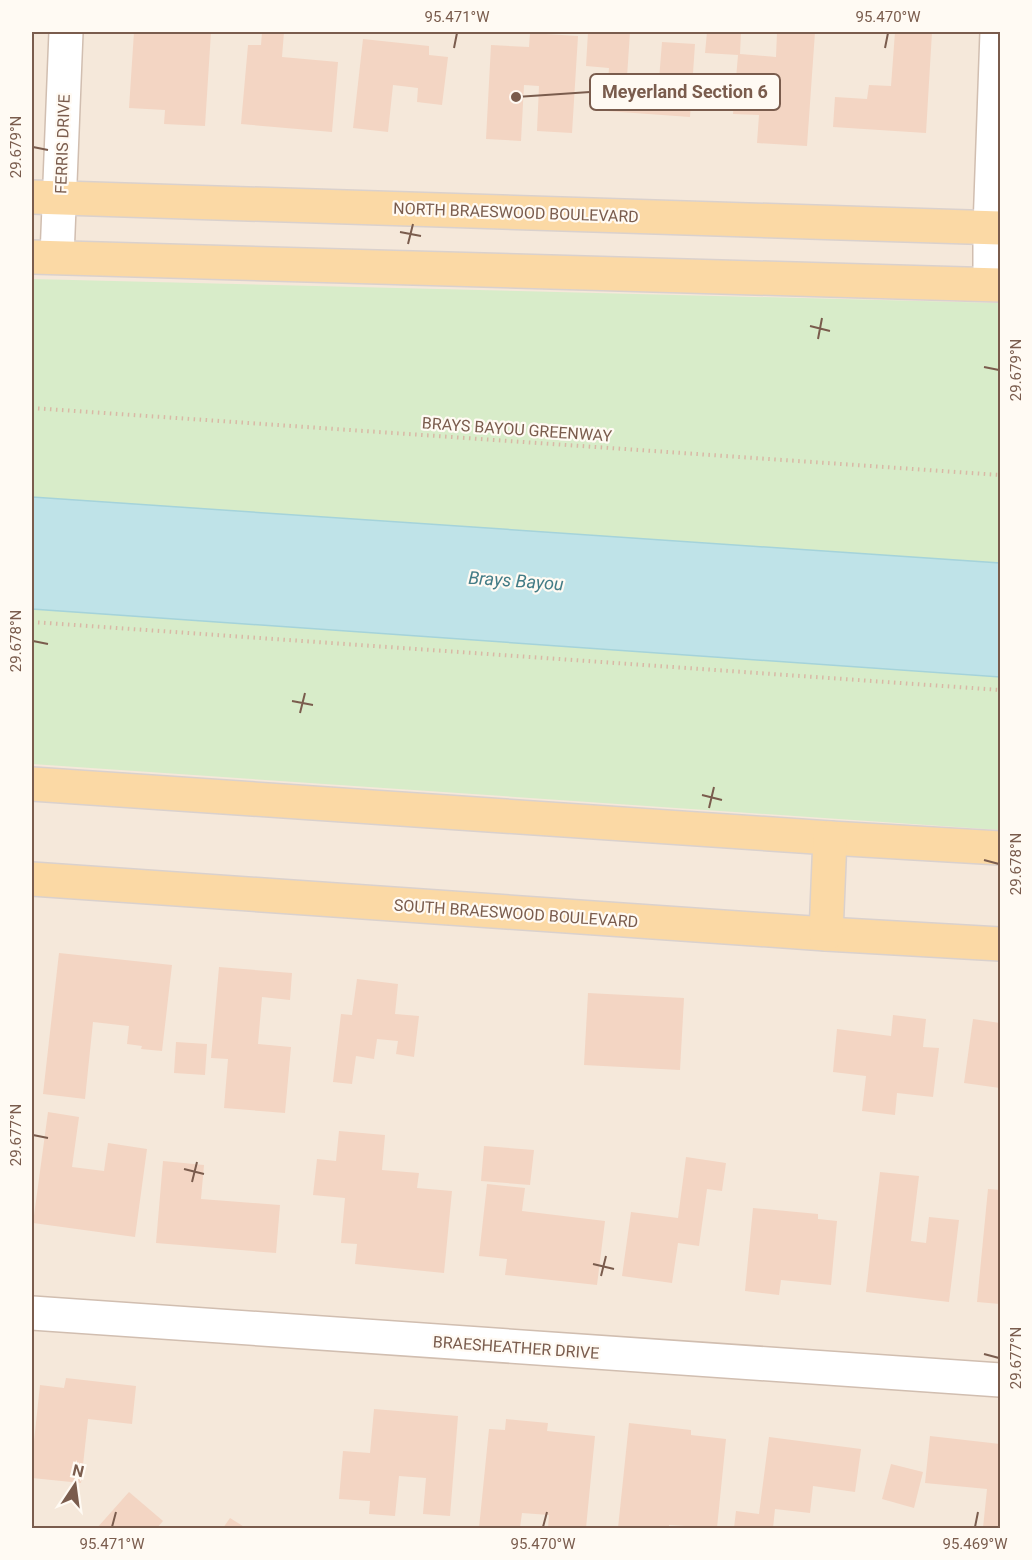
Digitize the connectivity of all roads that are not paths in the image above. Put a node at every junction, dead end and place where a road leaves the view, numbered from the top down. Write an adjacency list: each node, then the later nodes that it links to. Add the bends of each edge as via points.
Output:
1 (66, 32): 3 (street, FERRIS DRIVE)
2 (997, 32): 4 (street)
3 (46, 197): 4 (main road, NORTH BRAESWOOD BOULEVARD); 5 (street, FERRIS DRIVE)
4 (995, 228): 6 (street)
5 (44, 257): 6 (main road)
6 (995, 284)
7 (32, 784): 8 (main road)
8 (830, 838): 9 (main road); 11 (main road)
9 (1000, 848)
10 (32, 879): 11 (main road, SOUTH BRAESWOOD BOULEVARD)
11 (826, 934): 12 (main road, SOUTH BRAESWOOD BOULEVARD)
12 (1000, 944)
13 (32, 1314): 14 (street, BRAESHEATHER DRIVE)
14 (1000, 1380)

